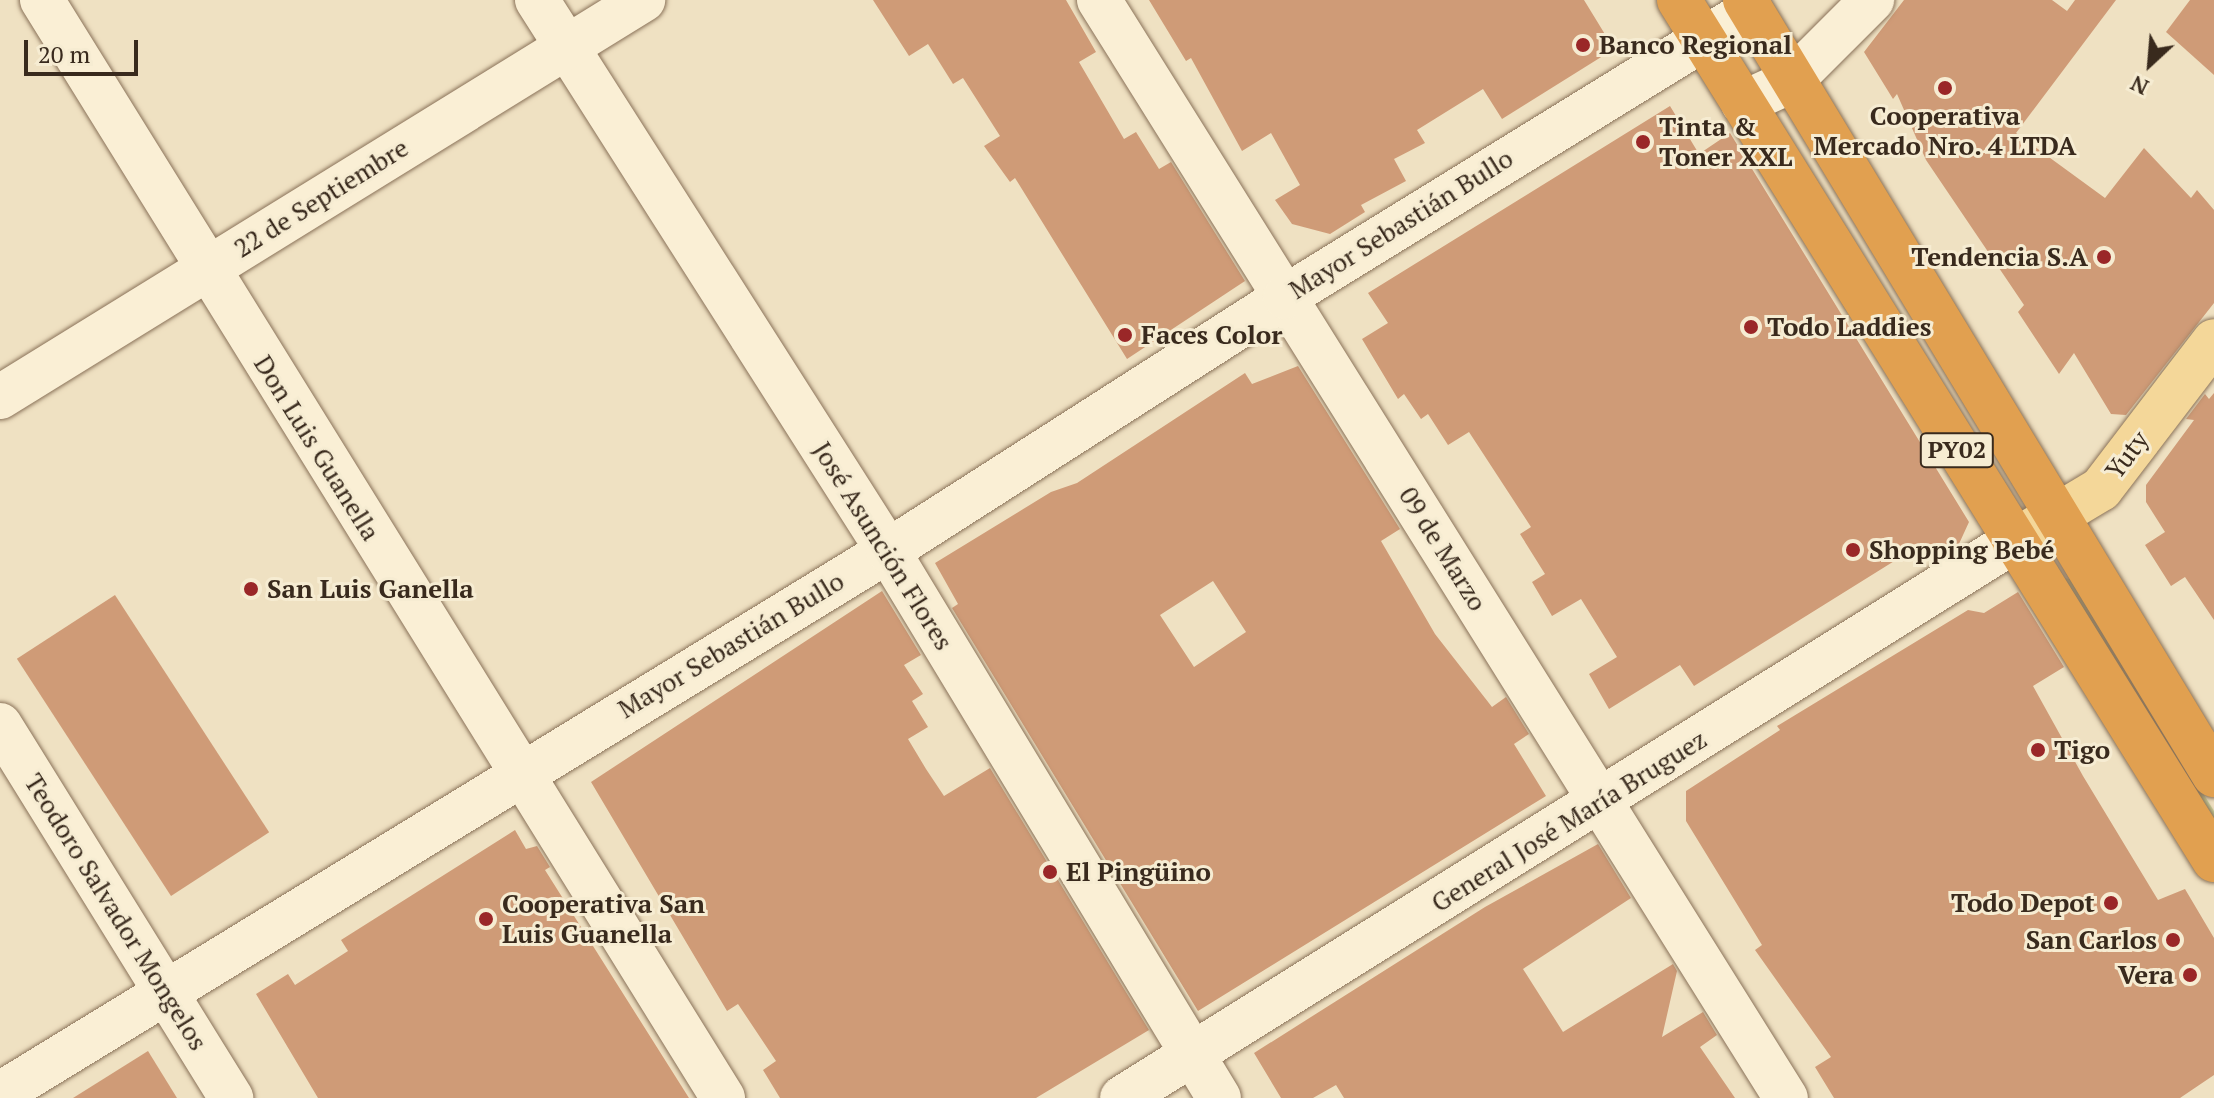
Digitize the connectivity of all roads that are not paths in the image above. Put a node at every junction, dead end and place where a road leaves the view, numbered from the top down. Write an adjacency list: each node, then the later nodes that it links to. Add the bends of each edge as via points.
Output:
1 (42, 0): 12 (street, Don Luis Guanella)
2 (537, 0): 9 (street, José Asunción Flores)
3 (643, 0): 9 (street, 22 de Septiembre)
4 (1099, 0): 13 (street, 09 de Marzo)
5 (1679, 0): 8 (highway, PY02)
6 (1872, 0): 10 (street)
7 (1748, 5): 8 (street, Mayor Sebastián Bullo); 10 (highway, PY02)
8 (1702, 38): 11 (highway, PY02); 13 (street, Mayor Sebastián Bullo)
9 (566, 47): 12 (street, 22 de Septiembre); 18 (street, José Asunción Flores)
10 (1791, 81): 11 (street); 16 (highway, PY02)
11 (1743, 103): 17 (highway, PY02)
12 (205, 270): 15 (street, 22 de Septiembre); 20 (street, Don Luis Guanella)
13 (1285, 297): 18 (street, Mayor Sebastián Bullo); 22 (street, 09 de Marzo)
14 (2214, 341): 16 (main road, Yuty, via 2101,489)
15 (0, 397)
16 (2056, 516): 17 (main road, Yuty); 21 (highway, PY02)
17 (2014, 541): 22 (street, General José María Bruguez); 23 (highway, PY02)
18 (888, 551): 20 (street, Mayor Sebastián Bullo); 25 (street, José Asunción Flores)
19 (0, 725): 24 (street, Teodoro Salvador Mongelos)
20 (519, 772): 24 (street, Mayor Sebastián Bullo); 28 (street, Don Luis Guanella)
21 (2214, 775)
22 (1601, 802): 25 (street, General José María Bruguez); 31 (street, 09 de Marzo)
23 (2214, 860)
24 (165, 991): 26 (street, Mayor Sebastián Bullo); 27 (street, Teodoro Salvador Mongelos)
25 (1192, 1055): 29 (street, General José María Bruguez); 30 (street, José Asunción Flores)
26 (0, 1094)
27 (231, 1098)
28 (723, 1098)
29 (1122, 1098)
30 (1219, 1098)
31 (1786, 1098)

